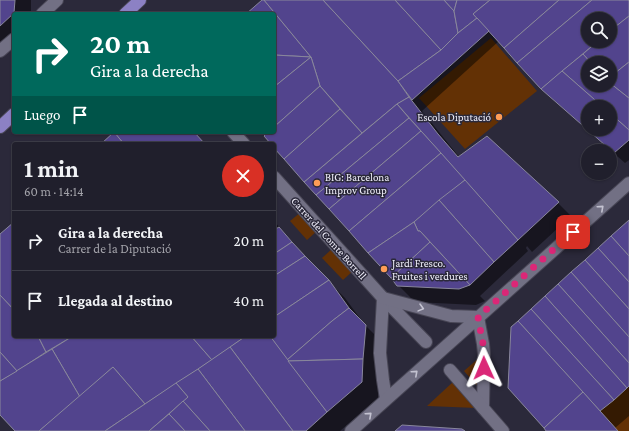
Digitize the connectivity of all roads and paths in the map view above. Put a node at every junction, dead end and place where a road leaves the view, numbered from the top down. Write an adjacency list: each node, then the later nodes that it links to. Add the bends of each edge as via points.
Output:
1 (57, 0): 3 (street)
2 (140, 0): 4 (main road)
3 (44, 12)
4 (127, 12)
5 (12, 41): 6 (street)
6 (0, 51)
7 (12, 116): 8 (main road)
8 (0, 127)
9 (235, 134): 10 (street)
10 (242, 142)
11 (276, 179): 13 (street, Carrer del Comte Borrell)
12 (629, 183): 14 (street, one-way to 12)
13 (383, 298): 14 (street, one-way to 14, via 451,316); 15 (street, Carrer del Comte Borrell); 17 (street, via 380,353)
14 (478, 317): 17 (street, one-way to 14); 18 (street, via 484,354)
15 (426, 342)
16 (450, 370): 18 (street)
17 (386, 399): 19 (street, one-way to 17)
18 (483, 408): 20 (street)
19 (351, 431)
20 (503, 431)

